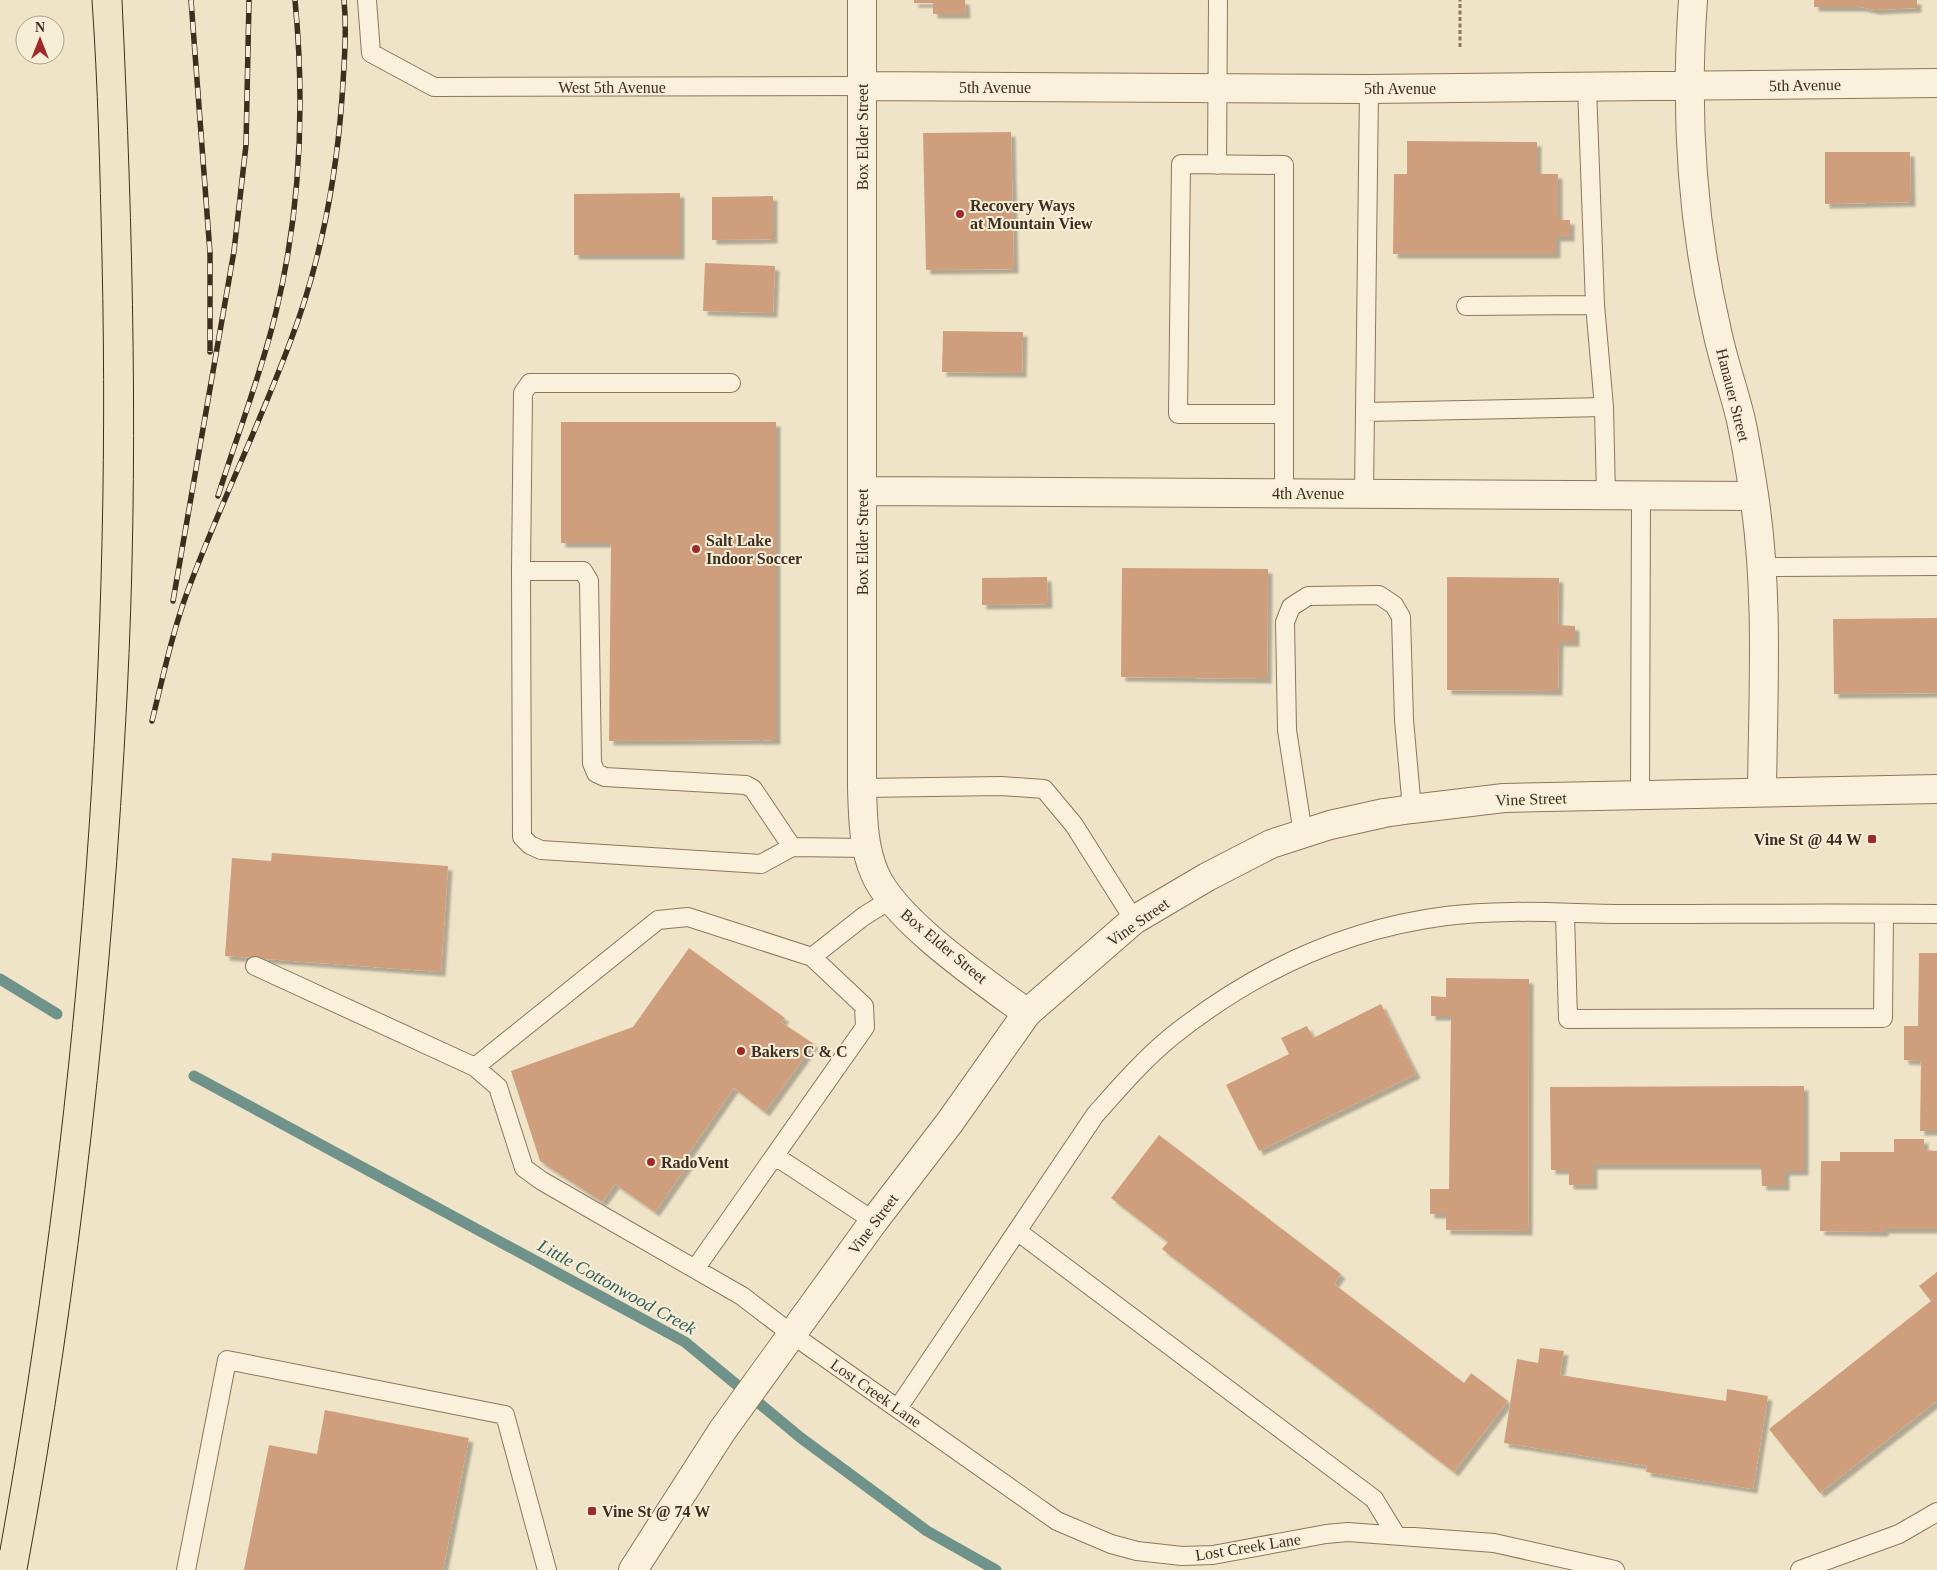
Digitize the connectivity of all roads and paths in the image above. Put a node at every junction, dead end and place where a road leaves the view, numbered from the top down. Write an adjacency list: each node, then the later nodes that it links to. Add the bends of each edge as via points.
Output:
1 (367, 0): 8 (lane, West 5th Avenue, via 371,53 434,87)
2 (862, 0): 8 (street, Box Elder Street)
3 (1218, 0): 11 (lane)
4 (1460, 0): 6 (path)
5 (1693, 0): 10 (street, Hanauer Street)
6 (1460, 47)
7 (1937, 84): 10 (street, 5th Avenue)
8 (862, 86): 11 (street, 5th Avenue); 20 (street, Box Elder Street)
9 (1587, 87): 10 (street, 5th Avenue); 12 (street, 5th Avenue); 14 (lane)
10 (1690, 87): 25 (street, Hanauer Street, via 1699,232 1717,330 1741,418)
11 (1218, 88): 12 (street, 5th Avenue); 13 (lane)
12 (1368, 89): 18 (lane)
13 (1218, 165): 19 (lane, via 1284,166); 19 (lane, via 1181,164 1178,414)
14 (1594, 305): 15 (lane); 17 (lane)
15 (1466, 306)
16 (731, 383): 28 (lane, via 530,383 523,392)
17 (1604, 407): 18 (lane); 23 (lane)
18 (1365, 412): 22 (lane)
19 (1284, 414): 21 (lane)
20 (862, 491): 21 (street, 4th Avenue); 29 (street, Box Elder Street)
21 (1284, 493): 22 (street, 4th Avenue)
22 (1364, 493): 23 (street, 4th Avenue)
23 (1606, 496): 24 (street, 4th Avenue)
24 (1641, 496): 25 (street, 4th Avenue); 32 (lane)
25 (1754, 496): 27 (street, Hanauer Street)
26 (1937, 566): 27 (lane)
27 (1762, 567): 31 (street, Hanauer Street)
28 (521, 571): 35 (lane, via 583,571 590,581 592,762 596,773 605,778 746,785 753,789); 35 (lane, via 522,837 541,850 760,864)
29 (862, 788): 36 (street, Box Elder Street); 41 (lane, via 1001,786 1044,789 1074,824)
30 (1937, 789): 31 (street, Vine Street)
31 (1762, 792): 32 (street, Vine Street)
32 (1640, 795): 33 (street, Vine Street, via 1504,798)
33 (1412, 809): 34 (street, Vine Street); 34 (lane, via 1404,720 1401,617 1394,605 1380,594 1308,596 1291,607 1285,622 1287,730)
34 (1303, 834): 41 (street, Vine Street, via 1271,844 1206,877)
35 (792, 846): 36 (lane)
36 (867, 848): 37 (street, Box Elder Street, via 875,875)
37 (890, 900): 42 (lane); 44 (street, Box Elder Street, via 912,922)
38 (1566, 914): 39 (lane); 39 (lane, via 1568,1019 1883,1018); 48 (lane, via 1500,912 1400,923 1333,942 1270,970 1170,1038 1131,1075 1095,1115)
39 (1884, 914): 40 (lane)
40 (1937, 914)
41 (1134, 920): 44 (street, Vine Street)
42 (812, 957): 45 (lane, via 688,917 658,920); 46 (lane, via 864,1006 865,1027)
43 (255, 966): 45 (lane, Lost Creek Lane)
44 (1027, 1013): 47 (street, Vine Street, via 950,1122)
45 (475, 1067): 49 (lane, Lost Creek Lane, via 498,1087 524,1168)
46 (775, 1156): 47 (lane); 49 (lane)
47 (874, 1221): 50 (street, Vine Street)
48 (1017, 1232): 51 (lane); 53 (lane, via 1374,1499)
49 (695, 1269): 50 (lane, Lost Creek Lane, via 742,1296)
50 (793, 1335): 51 (lane, Lost Creek Lane); 56 (street, Vine Street, via 722,1430)
51 (898, 1408): 53 (lane, Lost Creek Lane, via 1057,1521 1084,1534 1137,1551 1182,1556 1213,1555 1326,1534)
52 (1937, 1512): 58 (lane, via 1899,1534)
53 (1396, 1535): 57 (lane, Lost Creek Lane, via 1494,1543)
54 (186, 1570): 55 (lane, via 227,1360 505,1415)
55 (547, 1570)
56 (632, 1570)
57 (1615, 1570)
58 (1800, 1570)

